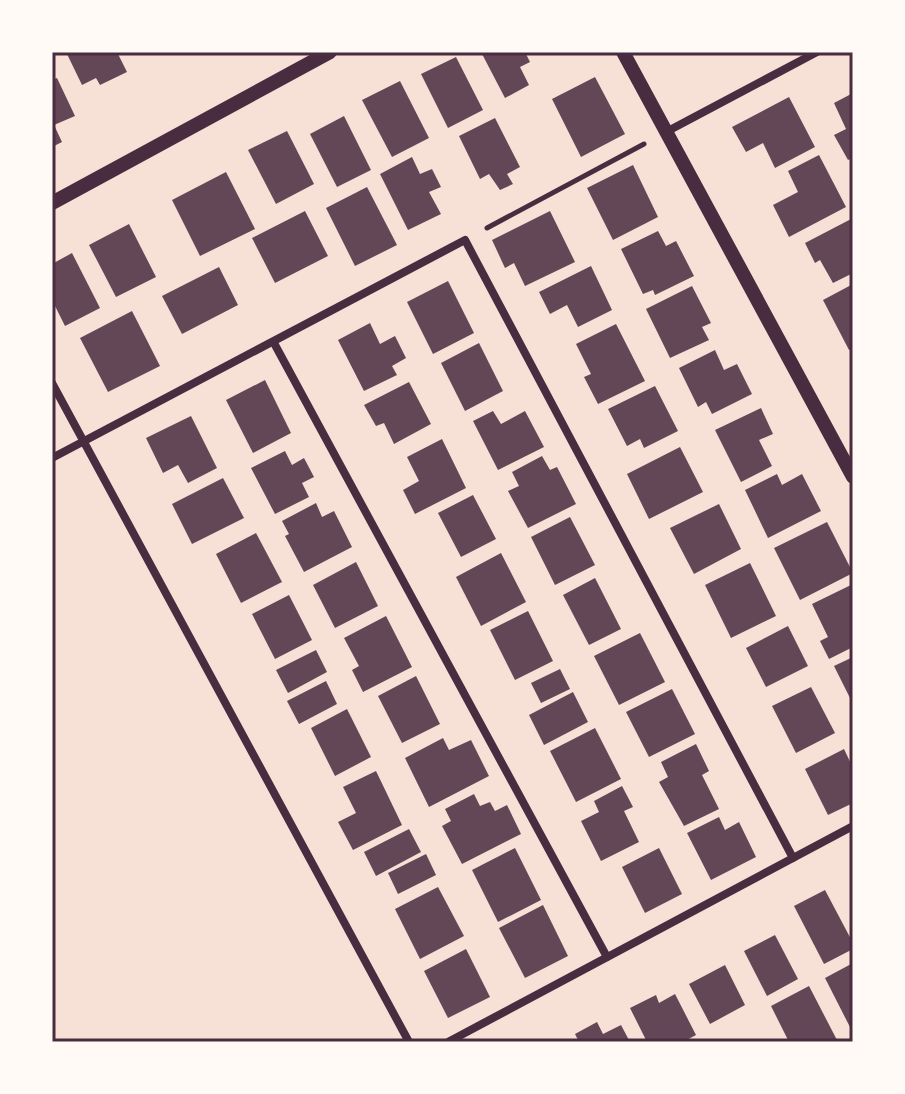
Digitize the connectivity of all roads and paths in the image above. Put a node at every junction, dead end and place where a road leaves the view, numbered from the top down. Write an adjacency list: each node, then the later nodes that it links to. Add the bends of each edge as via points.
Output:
1 (330, 52): 5 (street)
2 (623, 52): 4 (street)
3 (817, 52): 4 (street)
4 (666, 132): 6 (path); 11 (street)
5 (52, 203)
6 (465, 240): 7 (street); 13 (street)
7 (274, 343): 9 (street); 14 (street)
8 (52, 383): 9 (street)
9 (85, 441): 10 (street); 15 (street)
10 (52, 458)
11 (853, 477)
12 (853, 826): 13 (street)
13 (793, 858): 14 (street)
14 (607, 957): 16 (street)
15 (409, 1042)
16 (448, 1042)

